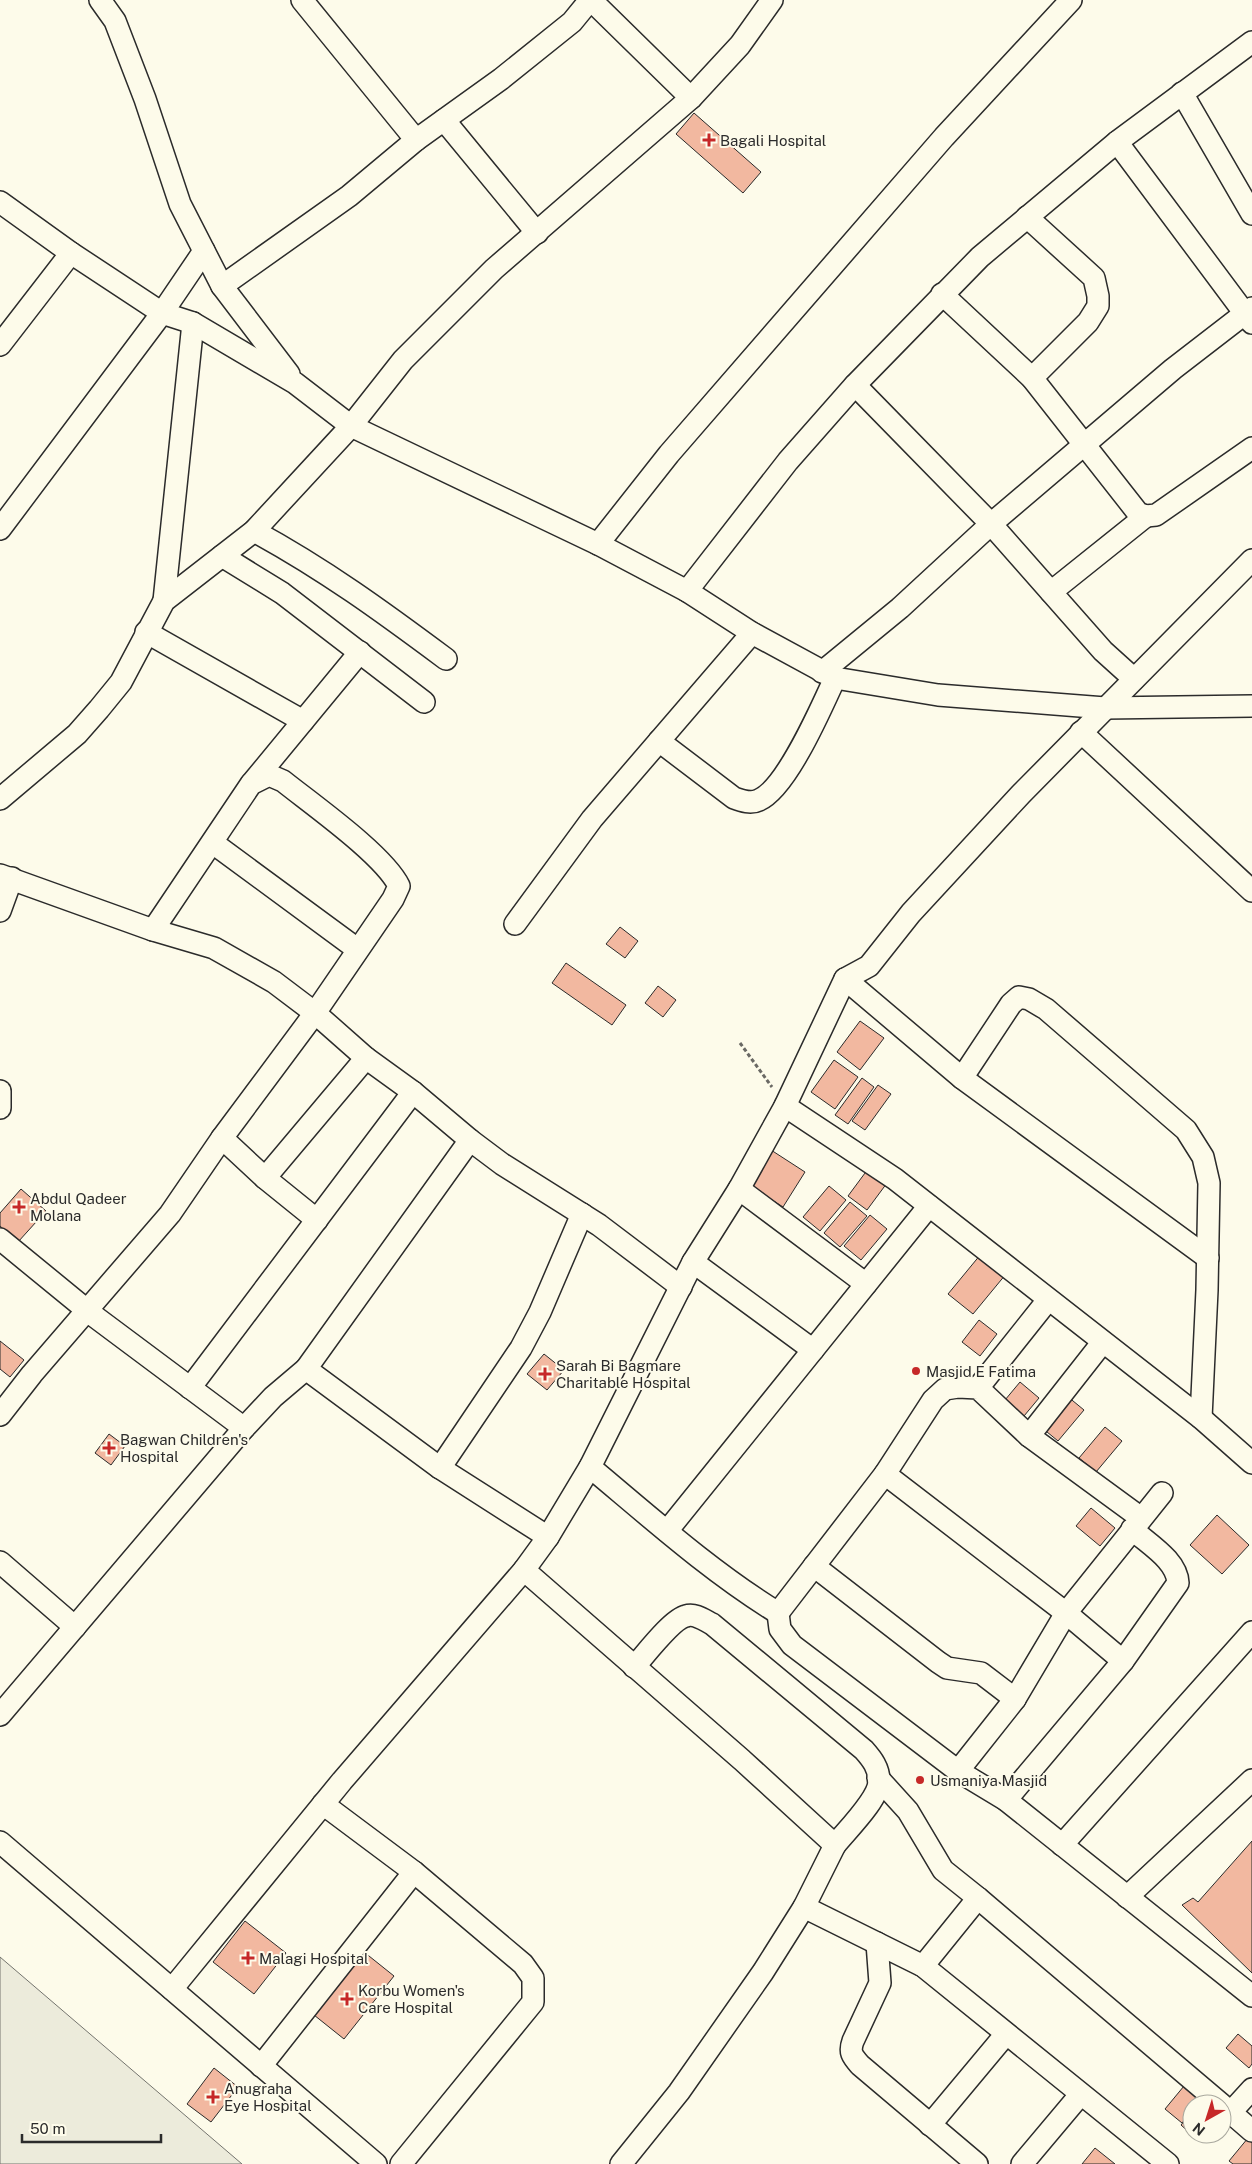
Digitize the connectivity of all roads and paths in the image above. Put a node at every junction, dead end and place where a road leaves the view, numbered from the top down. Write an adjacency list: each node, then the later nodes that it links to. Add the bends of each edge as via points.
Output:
1 (100, 0): 16 (street, via 116,21 180,204)
2 (302, 0): 10 (street)
3 (590, 0): 8 (street); 9 (street, via 553,38)
4 (772, 0): 8 (street, via 740,45)
5 (1071, 0): 34 (street, via 944,137 669,454)
6 (1252, 42): 7 (street)
7 (1182, 93): 11 (street); 13 (street)
8 (691, 98): 15 (street)
9 (444, 120): 10 (street); 15 (street)
10 (416, 140): 18 (street, via 350,196)
11 (1117, 142): 14 (street); 21 (street)
12 (0, 202): 17 (street)
13 (1252, 214)
14 (1027, 217): 19 (street); 24 (street, via 1094,278 1098,296 1098,306 1088,322)
15 (537, 233): 27 (street, via 494,269 402,360)
16 (204, 250): 18 (street); 20 (street)
17 (71, 254): 20 (street); 23 (street)
18 (222, 286): 25 (street)
19 (942, 294): 24 (street); 26 (street)
20 (162, 313): 22 (street); 32 (street)
21 (1249, 315): 28 (street, via 1174,369)
22 (193, 323): 25 (street); 39 (street)
23 (0, 345)
24 (1032, 378): 28 (street)
25 (295, 382): 27 (street)
26 (855, 385): 31 (street); 37 (street, via 788,461)
27 (351, 426): 33 (street); 34 (street)
28 (1086, 444): 30 (street, via 1138,513); 31 (street)
29 (1252, 448): 30 (street, via 1156,515)
30 (1146, 516): 38 (street)
31 (991, 524): 38 (street); 44 (street)
32 (0, 530)
33 (254, 531): 35 (street); 43 (street, via 357,592)
34 (598, 544): 37 (street)
35 (222, 556): 39 (street); 42 (street, via 282,593)
36 (1252, 560): 45 (street)
37 (687, 591): 41 (street)
38 (1051, 592): 45 (street, via 1103,651)
39 (164, 601): 40 (street)
40 (146, 632): 49 (street); 53 (street, via 121,682 99,709 77,734)
41 (752, 632): 44 (street); 51 (street)
42 (360, 652): 46 (street); 49 (street)
43 (446, 659)
44 (828, 675): 48 (street, via 938,695); 51 (street, via 791,764 770,793 759,801 746,802 734,798)
45 (1134, 679): 48 (street)
46 (424, 702)
47 (1252, 706): 48 (street)
48 (1105, 708): 50 (street)
49 (303, 721): 52 (street)
50 (1081, 732): 56 (street); 61 (street, via 912,913 870,966)
51 (659, 741): 58 (street, via 592,819)
52 (250, 784): 54 (street); 60 (street, via 268,775 283,781 394,875 399,886 393,900)
53 (0, 799)
54 (214, 843): 59 (street); 60 (street)
55 (6, 876): 57 (street); 59 (street)
56 (1252, 891)
57 (0, 911)
58 (515, 924)
59 (153, 930): 62 (street, via 214,948 274,982)
60 (357, 949): 62 (street)
61 (845, 979): 65 (street); 68 (street)
62 (315, 1013): 64 (street); 70 (street)
63 (740, 1043): 68 (path)
64 (366, 1058): 67 (street); 72 (street)
65 (962, 1078): 78 (street); 78 (street, via 1011,1004 1019,997 1046,1009 1186,1130 1203,1157 1208,1183)
66 (0, 1091): 69 (street)
67 (414, 1092): 71 (street); 76 (street)
68 (785, 1106): 73 (street); 74 (street, via 895,1179)
69 (0, 1108)
70 (222, 1138): 72 (street); 83 (street, via 170,1214)
71 (470, 1140): 75 (street); 86 (street)
72 (265, 1178): 76 (street)
73 (739, 1189): 79 (street); 80 (street)
74 (929, 1206): 80 (street); 82 (street)
75 (582, 1214): 81 (street); 95 (street, via 521,1348)
76 (317, 1220): 87 (street)
77 (1, 1241): 83 (street)
78 (1208, 1258): 90 (street)
79 (693, 1262): 81 (street); 85 (street)
80 (866, 1284): 85 (street)
81 (681, 1287): 94 (street)
82 (1048, 1300): 84 (street); 88 (street)
83 (87, 1311): 87 (street); 89 (street)
84 (1102, 1343): 90 (street); 92 (street)
85 (812, 1350): 99 (street)
86 (306, 1369): 91 (street); 95 (street)
87 (190, 1388): 91 (street)
88 (978, 1388): 92 (street); 96 (street, via 945,1389 933,1400)
89 (0, 1415)
90 (1201, 1418): 93 (street)
91 (244, 1428): 106 (street)
92 (1029, 1436): 98 (street)
93 (1252, 1463)
94 (590, 1467): 99 (street); 100 (street)
95 (440, 1468): 100 (street)
96 (885, 1474): 102 (street); 105 (street)
97 (1162, 1493): 98 (street)
98 (1137, 1524): 105 (street); 108 (street, via 1178,1572 1178,1583)
99 (667, 1531): 104 (street)
100 (548, 1536): 103 (street)
101 (0, 1562): 106 (street)
102 (814, 1566): 104 (street); 110 (street, via 947,1668 981,1674)
103 (524, 1570): 109 (street); 116 (street)
104 (778, 1613): 112 (street, via 780,1629 792,1645)
105 (1066, 1613): 108 (street); 110 (street)
106 (74, 1627): 111 (street)
107 (1252, 1632): 119 (street)
108 (1123, 1661): 115 (street)
109 (634, 1667): 113 (street, via 673,1625 685,1616 697,1616 712,1624 864,1750 876,1764); 118 (street)
110 (1015, 1699): 112 (street)
111 (0, 1715)
112 (958, 1771): 115 (street)
113 (878, 1778): 118 (street, via 873,1798); 122 (street, via 908,1811 943,1870)
114 (1252, 1780): 121 (street)
115 (1006, 1800): 119 (street)
116 (323, 1804): 120 (street); 126 (street)
117 (0, 1842): 126 (street)
118 (835, 1845): 123 (street)
119 (1062, 1845): 121 (street)
120 (414, 1872): 129 (street); 138 (street, via 523,1964 533,1978 533,2002)
121 (1127, 1897): 127 (street)
122 (978, 1898): 125 (street); 131 (street)
123 (804, 1907): 124 (street); 139 (street, via 679,2092)
124 (877, 1943): 125 (street); 135 (street, via 880,1983 850,2049 860,2065)
125 (923, 1966): 128 (street)
126 (172, 1989): 129 (street)
127 (1252, 1996)
128 (1006, 2034): 132 (street); 135 (street)
129 (261, 2066): 137 (street)
130 (1252, 2089): 133 (street)
131 (1210, 2094)
132 (1080, 2095): 141 (street); 142 (street)
133 (1232, 2102)
134 (1232, 2113): 136 (street)
135 (930, 2125): 140 (street)
136 (1252, 2131)
137 (376, 2164)
138 (401, 2164)
139 (621, 2164)
140 (977, 2164)
141 (1022, 2164)
142 (1168, 2164)

